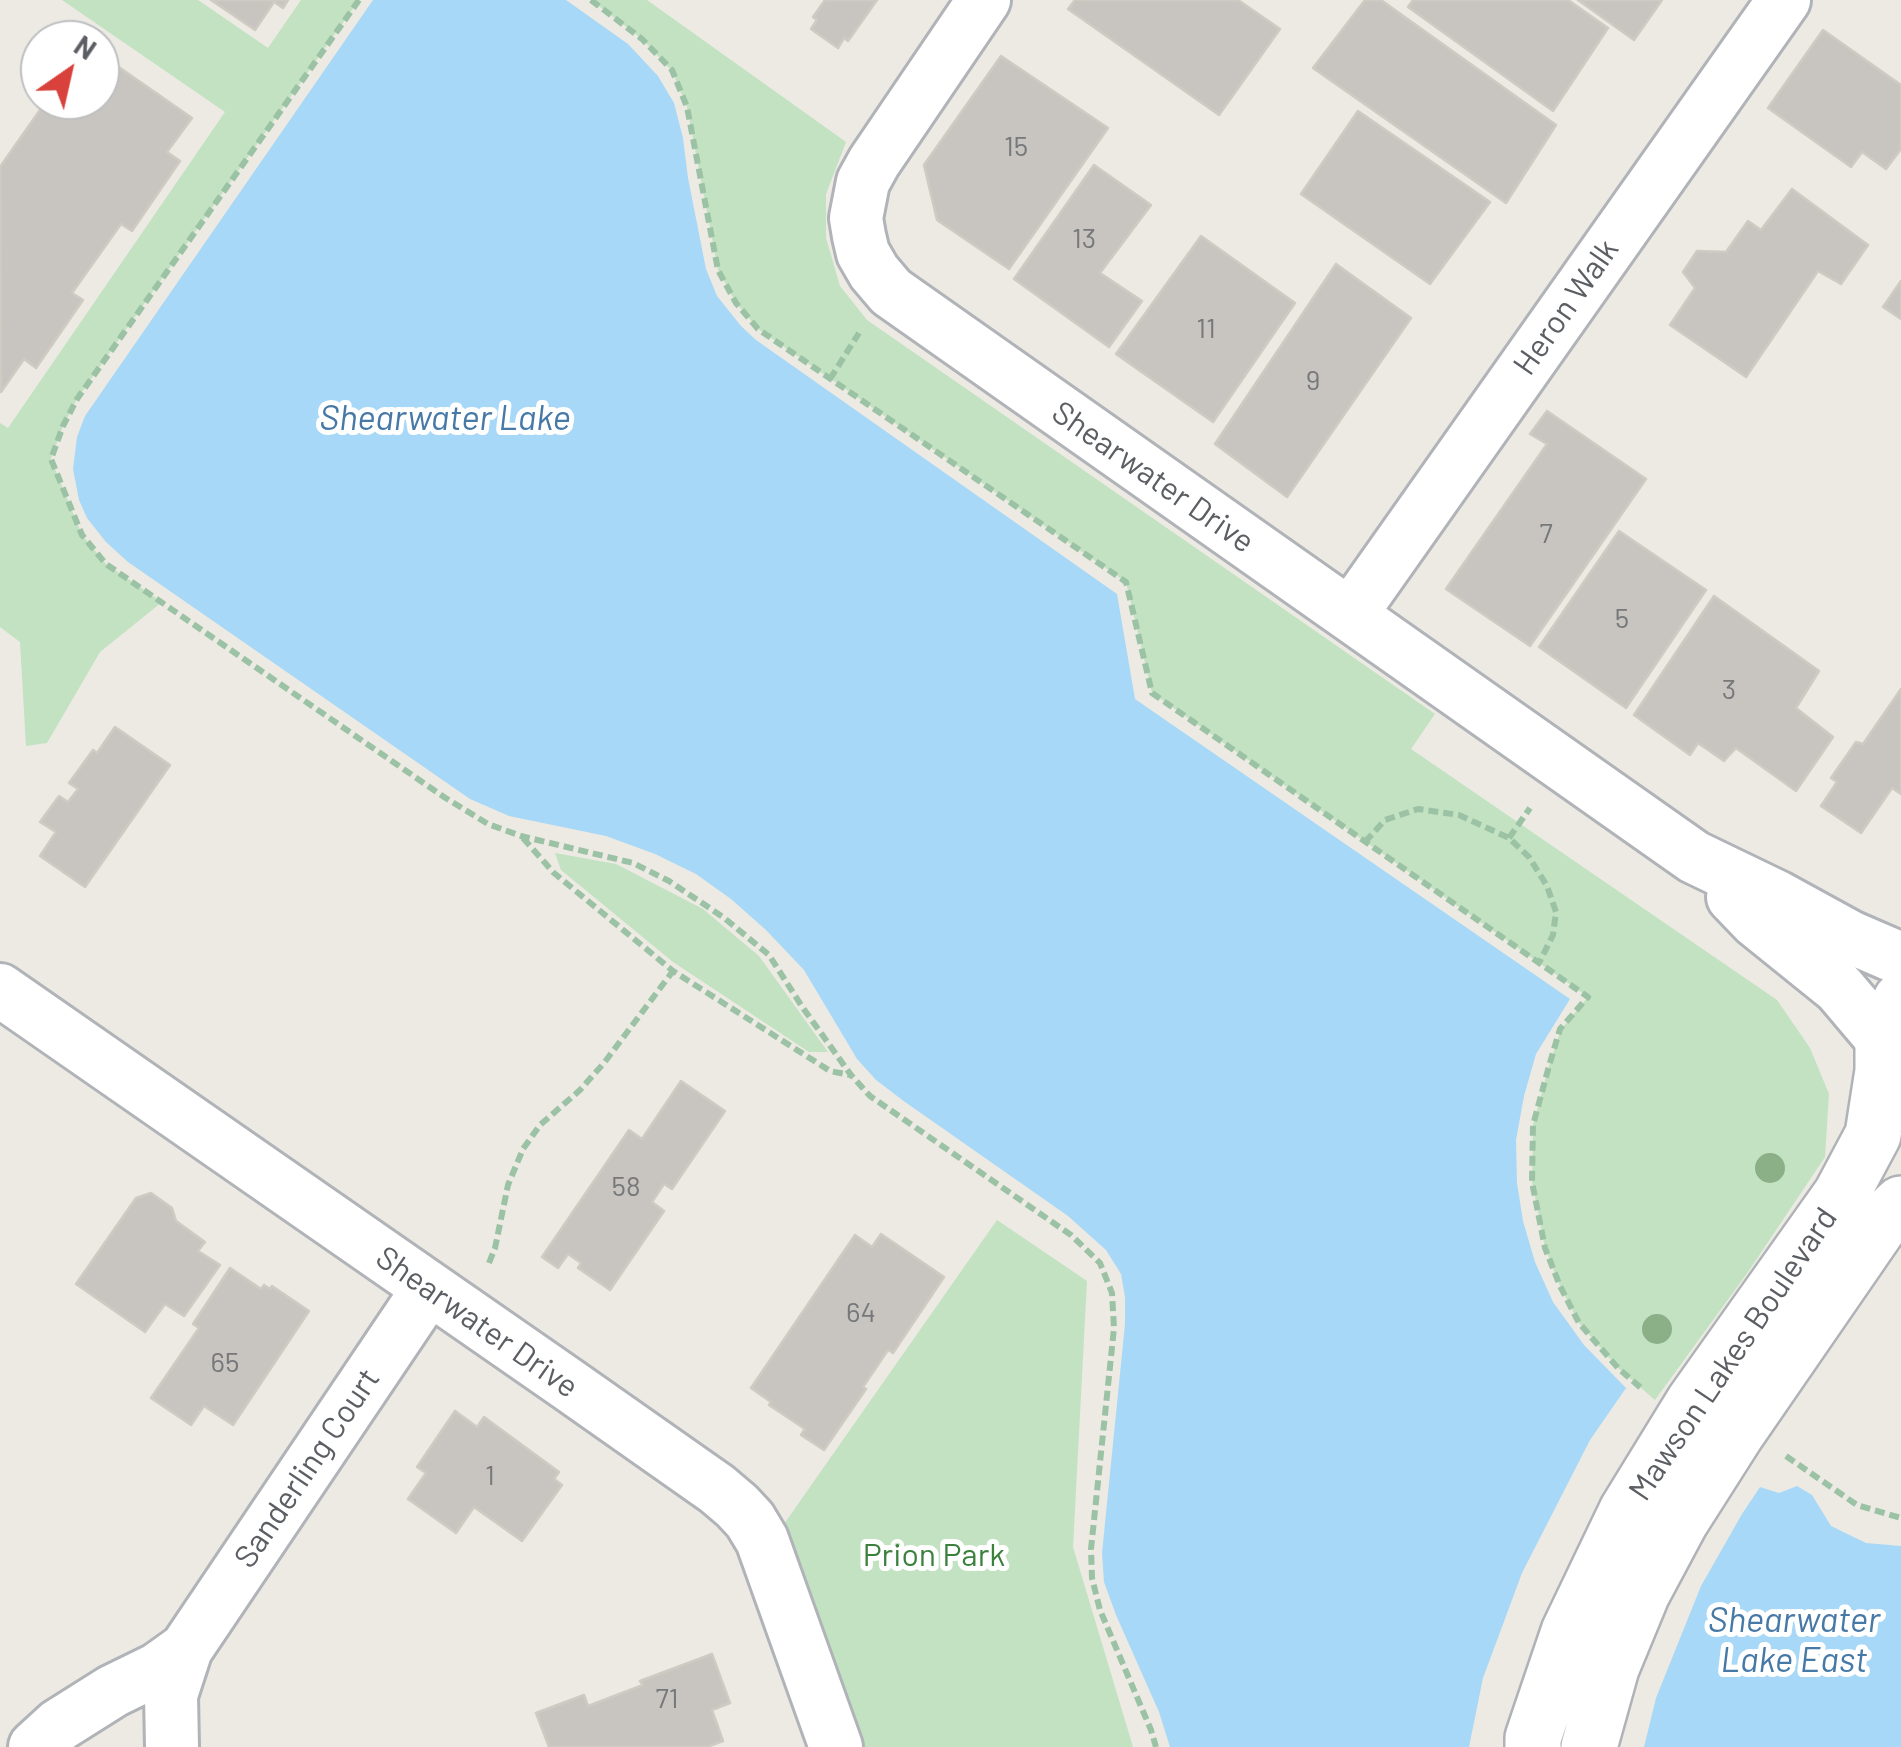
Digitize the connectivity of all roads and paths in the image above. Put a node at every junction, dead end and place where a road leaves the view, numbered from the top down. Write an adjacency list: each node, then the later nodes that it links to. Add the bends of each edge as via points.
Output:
1 (359, 0): 9 (path, via 77,399 51,459 82,535 106,564 444,797)
2 (591, 0): 6 (path, via 672,70 687,107 718,270 736,303 758,329)
3 (984, 0): 7 (street, Shearwater Drive, via 862,182 858,230 874,272 901,300)
4 (1784, 0): 7 (street, Heron Walk)
5 (867, 320): 6 (path)
6 (830, 378): 11 (path, via 1126,582 1152,693)
7 (1350, 615): 12 (street, Shearwater Drive)
8 (1539, 795): 10 (path)
9 (521, 836): 15 (path, via 554,872); 18 (path, via 633,863 723,917 770,955)
10 (1508, 838): 11 (path, via 1459,815 1418,809 1385,820); 14 (path, via 1529,857 1556,912)
11 (1365, 842): 14 (path)
12 (1694, 857): 13 (street, Shearwater Drive); 17 (street, Shearwater Drive, via 1756,921 1839,988)
13 (1901, 959)
14 (1539, 963): 22 (path, via 1588,997 1560,1029 1533,1125 1532,1182 1545,1248 1579,1323)
15 (672, 970): 18 (path, via 830,1071); 20 (path, via 604,1063 523,1149)
16 (0, 990): 21 (street, Shearwater Drive)
17 (1892, 1055): 30 (street, Mawson Lakes Boulevard, via 1872,1135 1841,1195 1694,1402 1627,1510 1568,1632)
18 (851, 1075): 29 (path, via 870,1096 1100,1262 1112,1293 1114,1328 1092,1578)
19 (1901, 1204): 31 (street, Mawson Lakes Boulevard, via 1882,1222 1680,1522 1611,1668)
20 (488, 1266)
21 (429, 1288): 25 (street, Sanderling Court); 28 (street, Shearwater Drive, via 716,1489 750,1520)
22 (1643, 1390)
23 (1773, 1447): 24 (path, via 1857,1505)
24 (1901, 1518)
25 (186, 1648): 26 (street, Sanderling Court); 27 (street, Sanderling Court, via 171,1695)
26 (35, 1747)
27 (172, 1747)
28 (836, 1747)
29 (1156, 1747)
30 (1533, 1747)
31 (1589, 1747)

